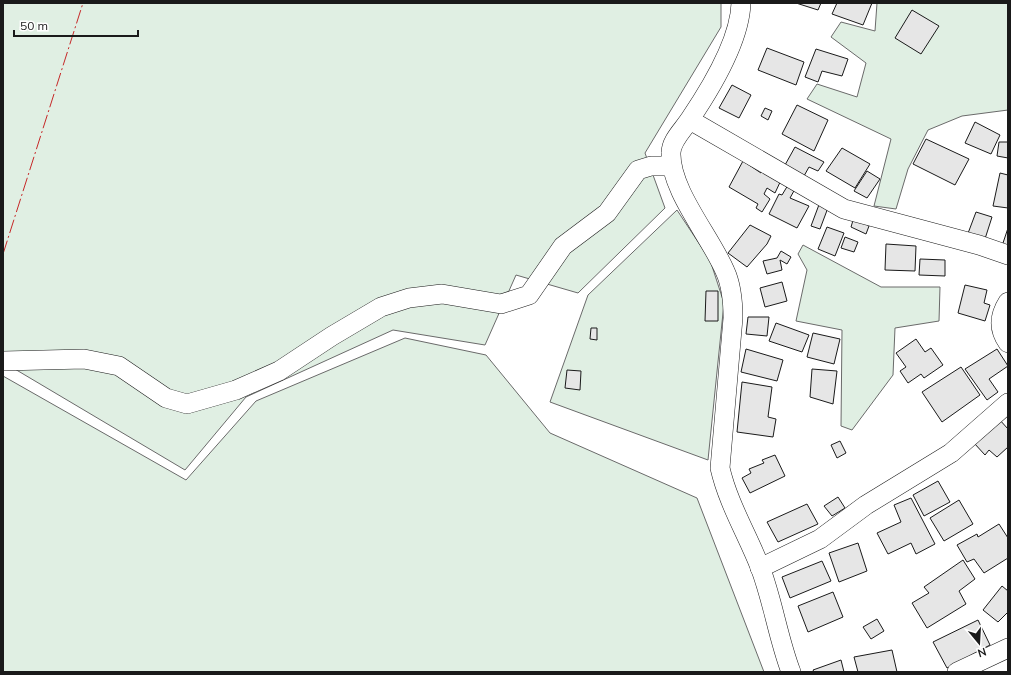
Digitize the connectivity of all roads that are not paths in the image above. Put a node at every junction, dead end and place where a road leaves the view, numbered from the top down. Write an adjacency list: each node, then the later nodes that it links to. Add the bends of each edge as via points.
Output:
1 (741, 3): 2 (street, via 731,42 714,81)
2 (690, 120): 3 (street, via 671,150); 4 (street, via 844,209)
3 (671, 166): 7 (street, via 651,166 638,170 607,213 563,246 529,295 501,304 442,294 402,300 381,307 279,371 236,390 187,404 166,398 119,366 84,359); 9 (street, via 678,186 726,272 732,293 734,318 720,468 725,490)
4 (1008, 255)
5 (1008, 302): 6 (street, via 1000,319 1002,335)
6 (1008, 343)
7 (3, 361)
8 (1008, 403): 9 (street, via 951,453 866,505 820,539)
9 (760, 568): 11 (street)
10 (1008, 648): 12 (street)
11 (791, 672)
12 (957, 672)

